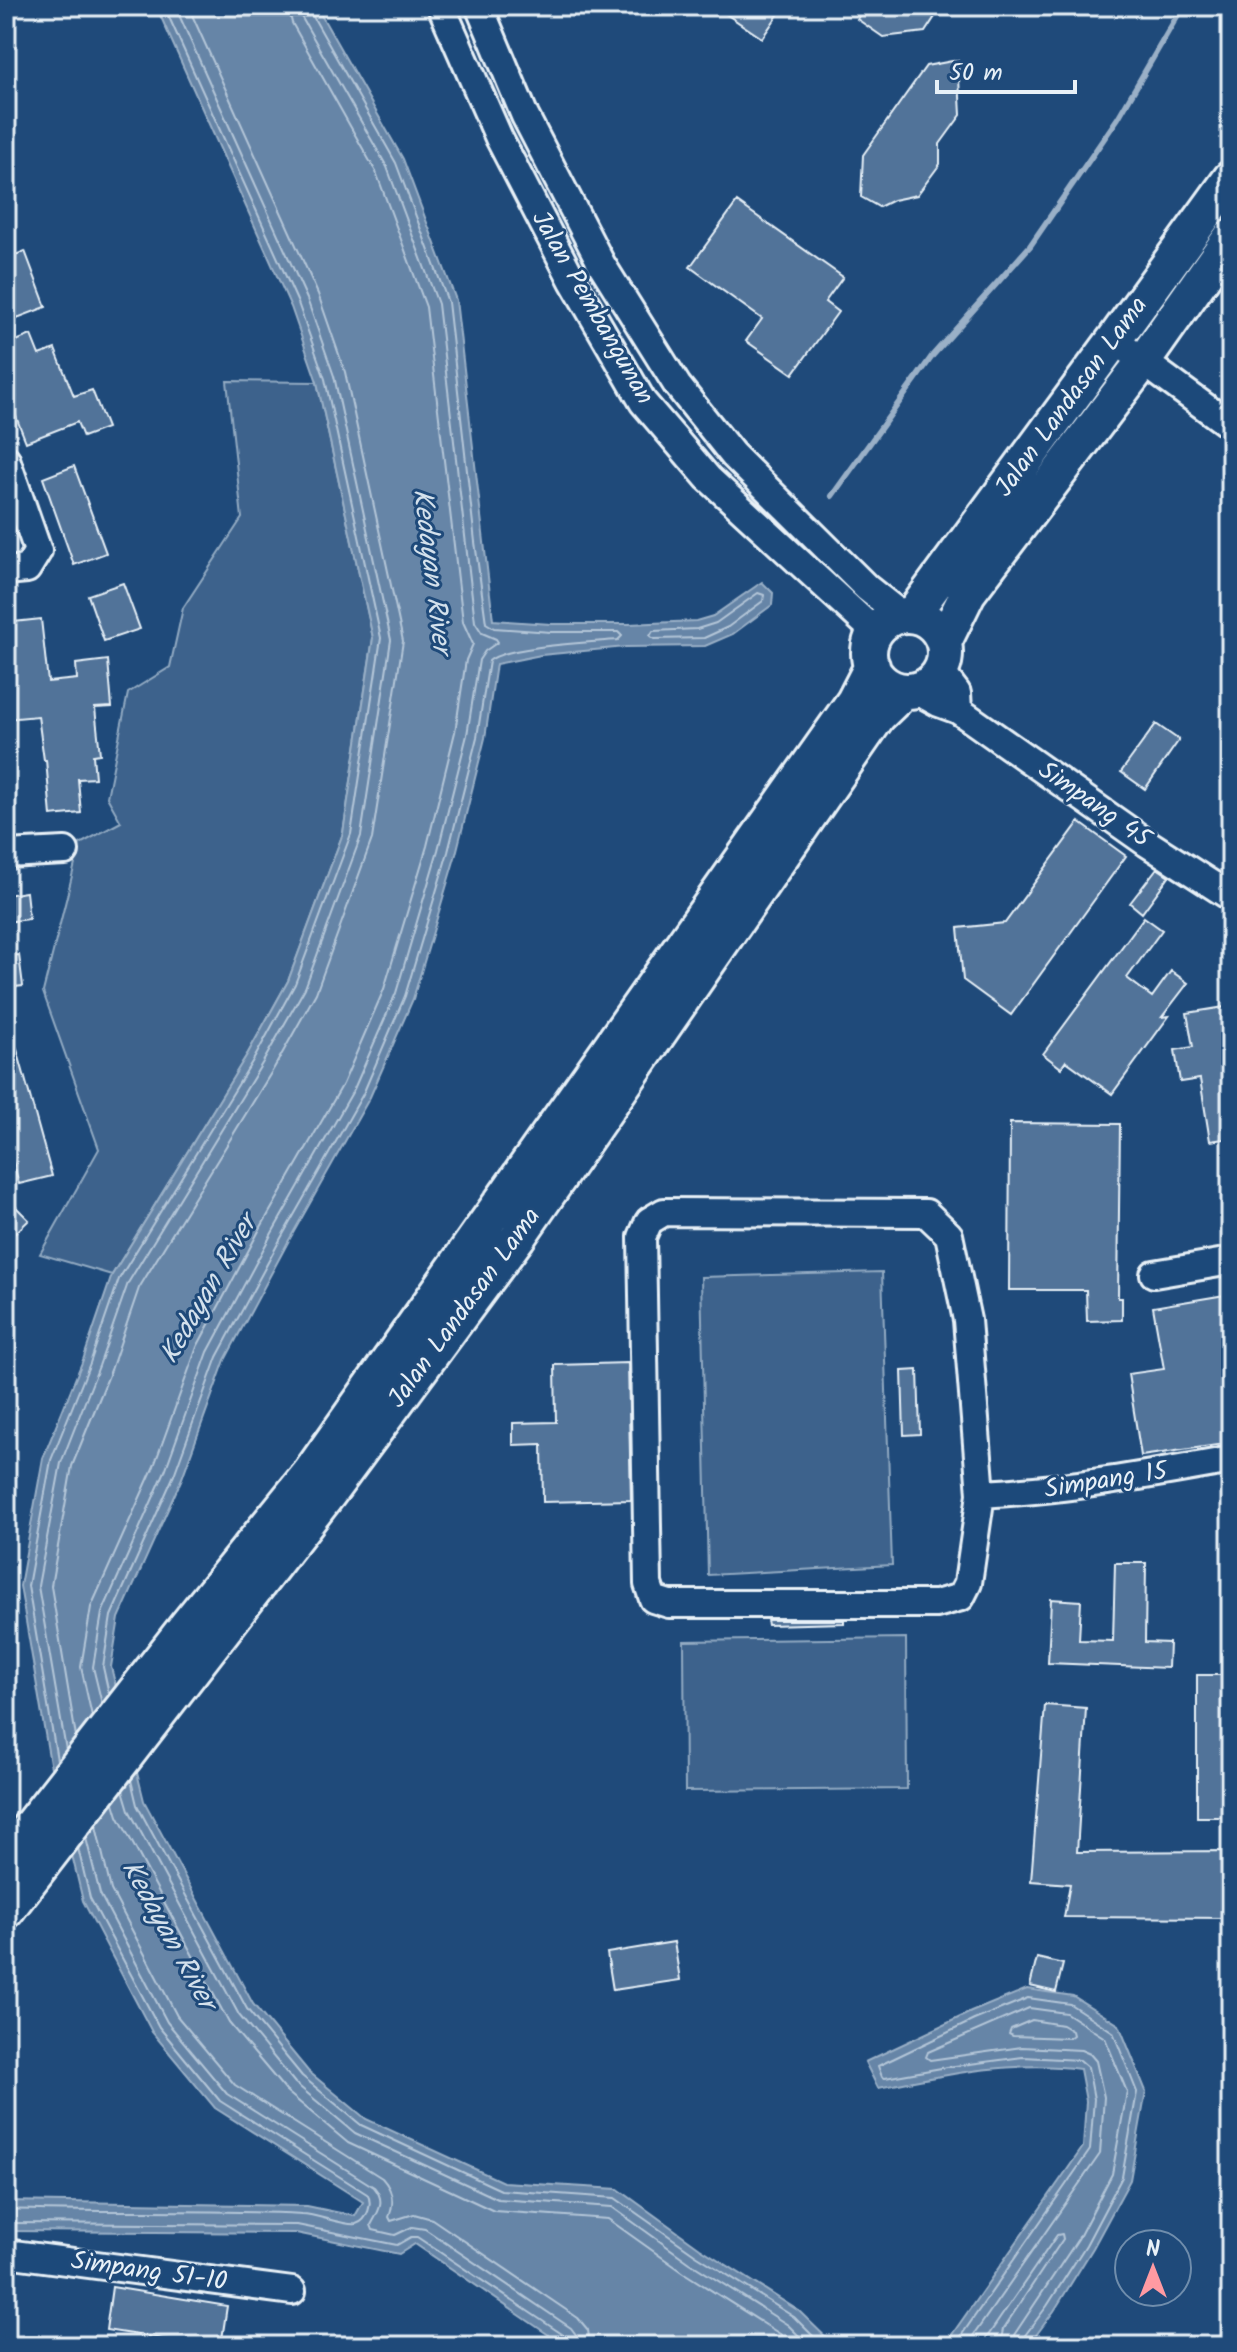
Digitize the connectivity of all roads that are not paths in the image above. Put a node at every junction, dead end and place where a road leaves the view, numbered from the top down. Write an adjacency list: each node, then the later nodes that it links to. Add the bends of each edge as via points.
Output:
1 (441, 6): 11 (street, Jalan Pembangunan, via 499,138 643,402 708,478)
2 (479, 6): 11 (street, Jalan Pembangunan, via 525,116 602,265 677,385 733,455)
3 (1231, 178): 5 (main road, Jalan Landasan Lama)
4 (1231, 237): 6 (main road, Jalan Landasan Lama)
5 (1114, 340): 6 (street); 9 (main road, Jalan Landasan Lama)
6 (1143, 362): 7 (street); 9 (main road, via 1112,367 1035,475); 13 (main road, Jalan Landasan Lama, via 968,593)
7 (1231, 426)
8 (6, 459): 10 (street, via 38,551 27,569)
9 (1006, 486): 11 (main road, Jalan Landasan Lama)
10 (6, 571)
11 (896, 621): 12 (main road, via 870,643); 13 (main road, via 932,623)
12 (872, 666): 13 (main road, via 884,683); 21 (main road, Jalan Landasan Lama, via 854,701 310,1473)
13 (926, 674): 16 (street, Simpang 45, via 957,693 958,710); 22 (main road, Jalan Landasan Lama, via 878,716 518,1237 329,1493)
14 (65, 851): 15 (street)
15 (6, 854)
16 (1231, 897)
17 (1231, 1261): 18 (street)
18 (1154, 1274)
19 (1231, 1460): 20 (street, Simpang 15, via 1094,1484)
20 (981, 1494): 20 (street, via 968,1583 961,1597 936,1604 669,1604 653,1599 648,1584 642,1237 649,1221 664,1212 926,1213 949,1235 967,1320)
21 (6, 1857)
22 (9, 1907)
23 (6, 2253): 24 (street, Simpang 51-10)
24 (292, 2291)

